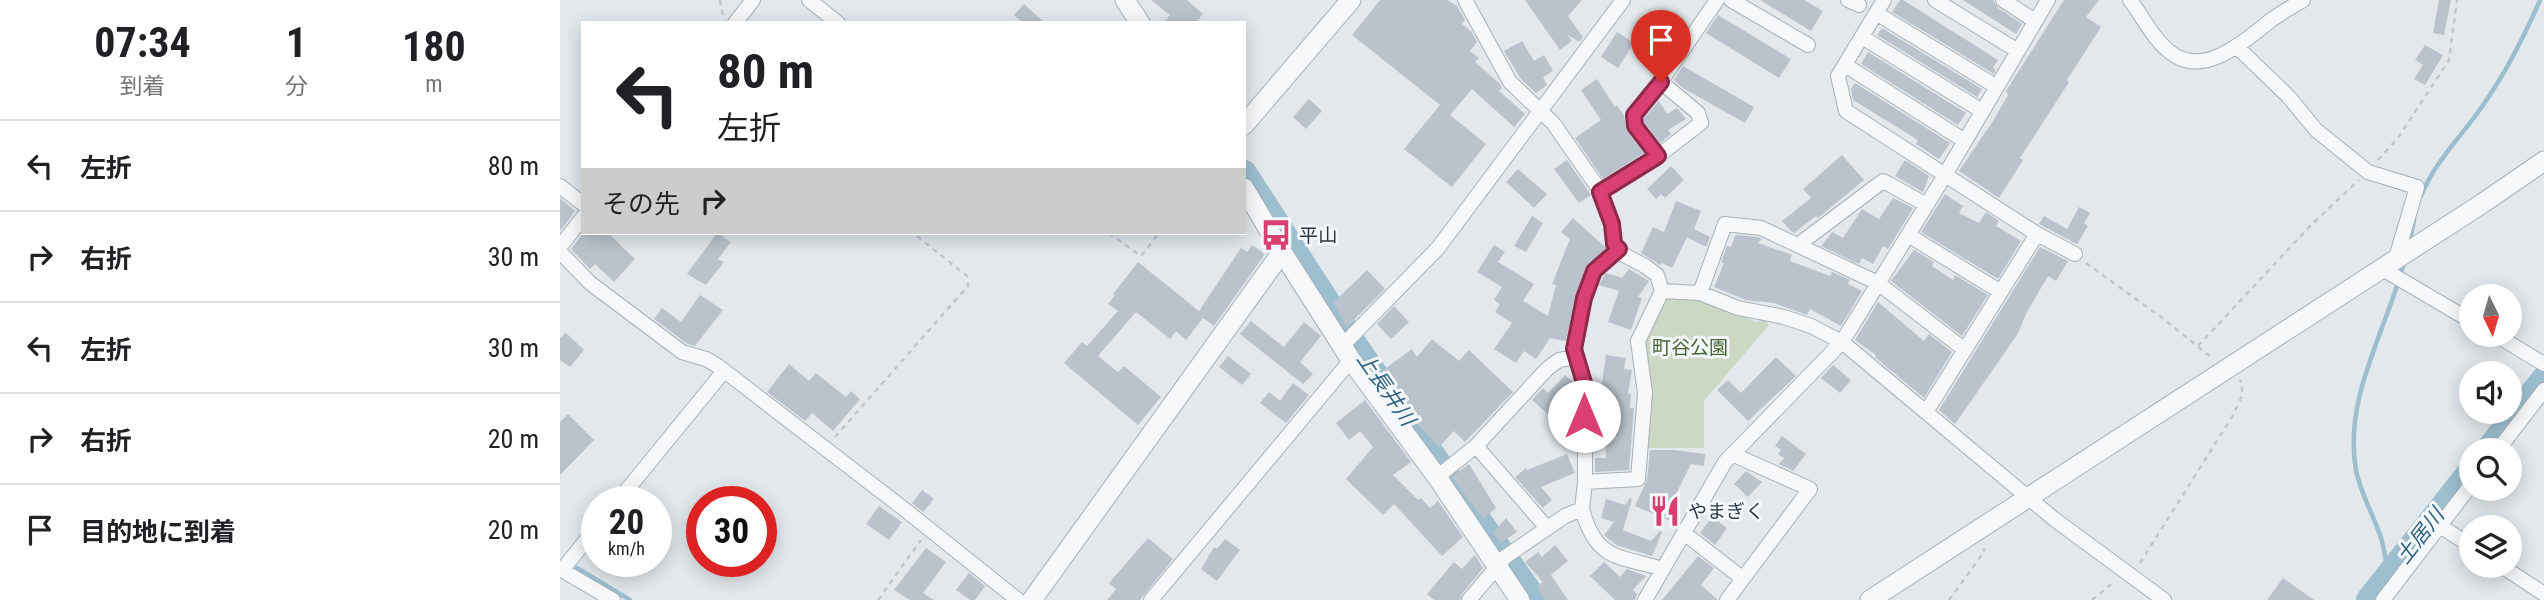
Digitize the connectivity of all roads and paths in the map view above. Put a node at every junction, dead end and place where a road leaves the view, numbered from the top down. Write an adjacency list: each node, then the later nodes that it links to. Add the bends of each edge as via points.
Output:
1 (720, 0): 18 (path)
2 (753, 0): 19 (street)
3 (809, 0): 20 (street)
4 (1125, 0): 21 (street)
5 (1351, 0): 36 (street)
6 (1465, 0): 33 (street, via 1510,82)
7 (1623, 0): 33 (street)
8 (1717, 0): 30 (street)
9 (1731, 0): 23 (street)
10 (1935, 0): 24 (street)
11 (2003, 0): 17 (street)
12 (2048, 0): 17 (street)
13 (2130, 0): 26 (street, via 2160,43 2183,60 2205,61)
14 (2303, 0): 26 (street)
15 (2457, 0): 41 (path, via 2449,60 2398,138)
16 (1880, 7): 22 (street); 31 (street)
17 (2037, 17): 24 (street); 25 (path)
18 (725, 21)
19 (737, 21)
20 (835, 21)
21 (1139, 21)
22 (1862, 37): 27 (street); 34 (street)
23 (1808, 45)
24 (2021, 46): 28 (street); 29 (path)
25 (2089, 46)
26 (2236, 46): 41 (street, via 2316,130)
27 (1845, 65): 37 (street); 43 (street, via 1838,76 1846,111)
28 (2008, 67): 31 (street); 32 (path)
29 (2074, 71)
30 (1661, 82): 39 (street, via 1634,115 1635,126); 39 (street, via 1698,113 1701,123)
31 (1995, 90): 34 (street); 35 (path)
32 (2057, 96)
33 (1540, 110): 46 (street); 70 (street, via 1438,248)
34 (1980, 116): 37 (street); 38 (path)
35 (2039, 120)
36 (1246, 123)
37 (1963, 144): 42 (path); 43 (street)
38 (2023, 147)
39 (1658, 156): 46 (street)
40 (2544, 160): 60 (street)
41 (2368, 172): 60 (street, via 2417,187); 67 (path, via 2311,225)
42 (2006, 174)
43 (1945, 175): 48 (street); 50 (street)
44 (560, 186): 47 (street)
45 (1246, 191): 58 (street)
46 (1600, 192): 56 (street)
47 (581, 202)
48 (1927, 205): 54 (street); 55 (street, via 1883,181)
49 (581, 220): 57 (street)
50 (2037, 234): 59 (street); 63 (street)
51 (916, 235): 79 (path, via 967,276 968,286)
52 (1112, 235): 53 (path, via 1141,256)
53 (1157, 235)
54 (1908, 235): 61 (street); 63 (street)
55 (1798, 245): 61 (street); 64 (street, via 1761,228 1725,224)
56 (1619, 249): 62 (street, via 1657,275); 71 (street, via 1594,271 1584,298 1574,349)
57 (560, 250): 74 (street, via 590,283 682,352 706,359)
58 (1282, 252): 70 (street); 104 (street)
59 (2075, 254): 67 (path)
60 (2388, 263): 65 (street); 73 (street)
61 (1878, 282): 66 (street); 69 (street)
62 (1662, 291): 64 (street); 82 (street, via 1638,341 1645,393 1638,479)
63 (2001, 292): 69 (street)
64 (1700, 293): 66 (street, via 1738,308 1784,317)
65 (2459, 313)
66 (1842, 342): 76 (street); 80 (street)
67 (2198, 346): 73 (path)
68 (2516, 347): 72 (street)
69 (1965, 350): 76 (street)
70 (1347, 352): 81 (street); 105 (street)
71 (1577, 356): 78 (street, via 1547,369); 82 (street, via 1585,386)
72 (2544, 364)
73 (2225, 368): 84 (street); 97 (path, via 2242,383 2242,396)
74 (724, 371): 79 (street); 83 (street)
75 (2544, 390): 77 (street)
76 (1926, 412): 84 (street)
77 (2507, 438)
78 (1476, 446): 81 (street); 89 (street)
79 (825, 449): 90 (street)
80 (1732, 454): 91 (street); 98 (street, via 1810,489)
81 (1437, 477): 94 (street)
82 (1585, 482): 86 (street)
83 (630, 486)
84 (2028, 497): 88 (street); 97 (street)
85 (2459, 501): 87 (street)
86 (1582, 509): 89 (street); 96 (street, via 1598,546 1617,558)
87 (2440, 526): 92 (street); 114 (street)
88 (1982, 527): 110 (street); 111 (path, via 1984,552)
89 (1547, 528): 94 (street)
90 (929, 529): 102 (path); 103 (street)
91 (1684, 533): 96 (street); 98 (street)
92 (2459, 539)
93 (581, 546): 95 (street)
94 (1497, 565): 106 (street); 107 (street)
95 (561, 569): 101 (street)
96 (1663, 569): 108 (street)
97 (2129, 573): 112 (path); 113 (street)
98 (1742, 578): 109 (street)
99 (2520, 578): 100 (street)
100 (2544, 594)
101 (613, 600)
102 (878, 600)
103 (1018, 600)
104 (1032, 600)
105 (1151, 600)
106 (1469, 600)
107 (1520, 600)
108 (1645, 600)
109 (1727, 600)
110 (1870, 600)
111 (1949, 600)
112 (2092, 600)
113 (2164, 600)
114 (2383, 600)

